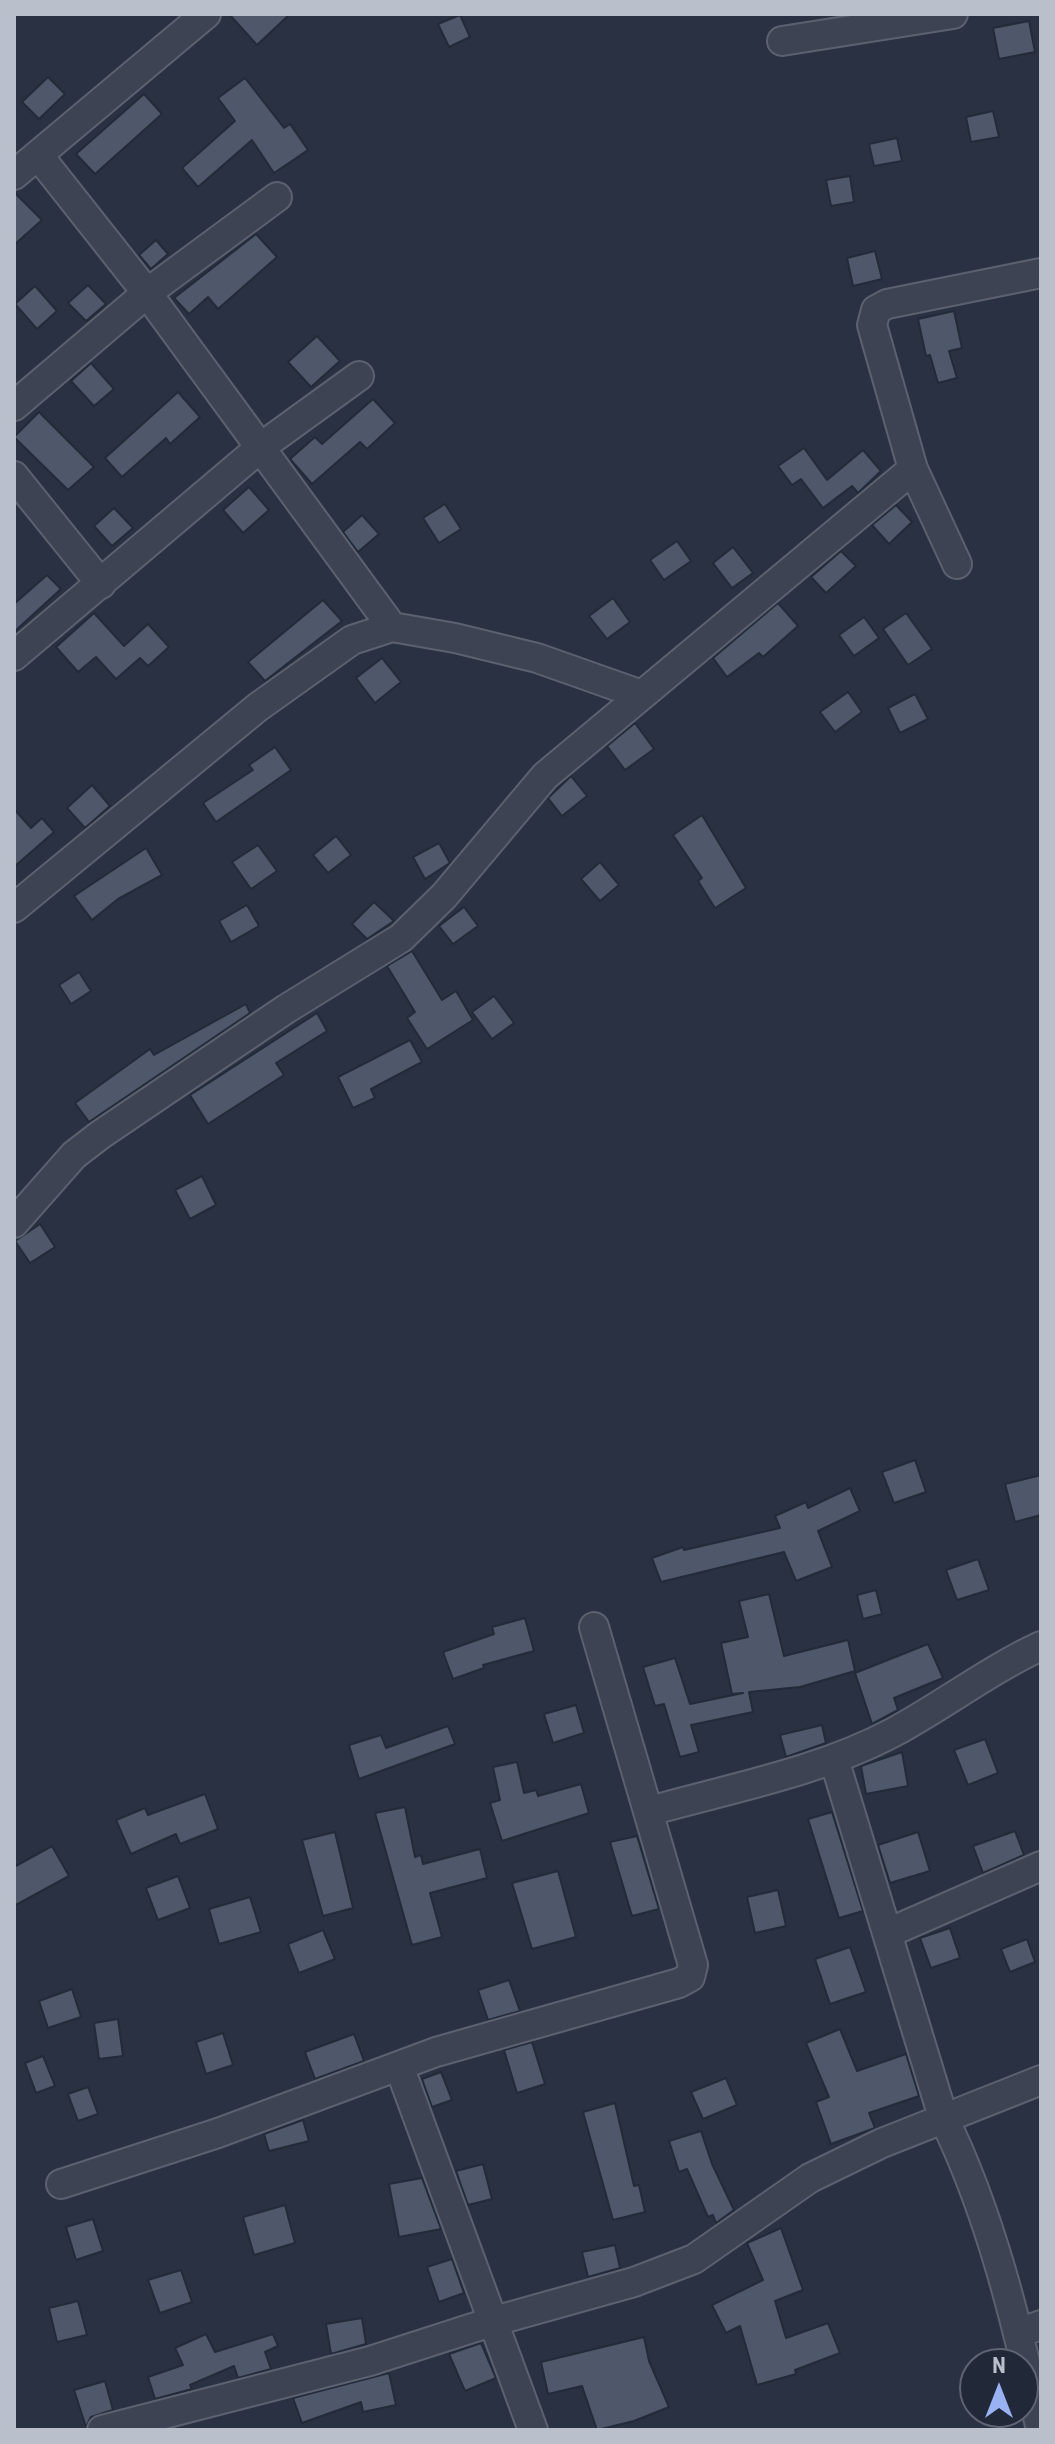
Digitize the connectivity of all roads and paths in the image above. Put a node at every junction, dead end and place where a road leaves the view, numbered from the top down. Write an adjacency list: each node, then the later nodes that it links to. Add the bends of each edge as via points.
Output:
1 (206, 14): 4 (street)
2 (953, 14): 3 (street)
3 (782, 41)
4 (38, 155): 5 (street); 8 (street)
5 (14, 175)
6 (277, 197): 8 (street)
7 (1041, 273): 12 (street, via 876,310 872,325)
8 (147, 293): 10 (street); 11 (street)
9 (359, 376): 11 (street)
10 (14, 406)
11 (261, 447): 15 (street); 16 (street)
12 (913, 469): 14 (street); 18 (street)
13 (14, 476): 15 (street)
14 (957, 564)
15 (101, 584): 17 (street)
16 (392, 627): 18 (street, via 537,658); 19 (street, via 352,640 320,660)
17 (14, 656)
18 (639, 694): 20 (street, via 545,776 444,896 401,938 100,1135 74,1155)
19 (14, 908)
20 (14, 1223)
21 (594, 1627): 24 (street)
22 (1041, 1646): 23 (street, via 894,1732)
23 (834, 1759): 24 (street); 26 (street)
24 (650, 1811): 27 (street, via 693,1965 690,1977)
25 (1041, 1866): 26 (street)
26 (888, 1933): 29 (street)
27 (399, 2066): 30 (street); 31 (street)
28 (1041, 2080): 29 (street)
29 (943, 2117): 31 (street, via 810,2178 694,2259 634,2282); 32 (street, via 1004,2282)
30 (61, 2184)
31 (491, 2322): 33 (street, via 356,2365); 34 (street)
32 (1029, 2329): 35 (street)
33 (102, 2430)
34 (533, 2430)
35 (1041, 2430)

